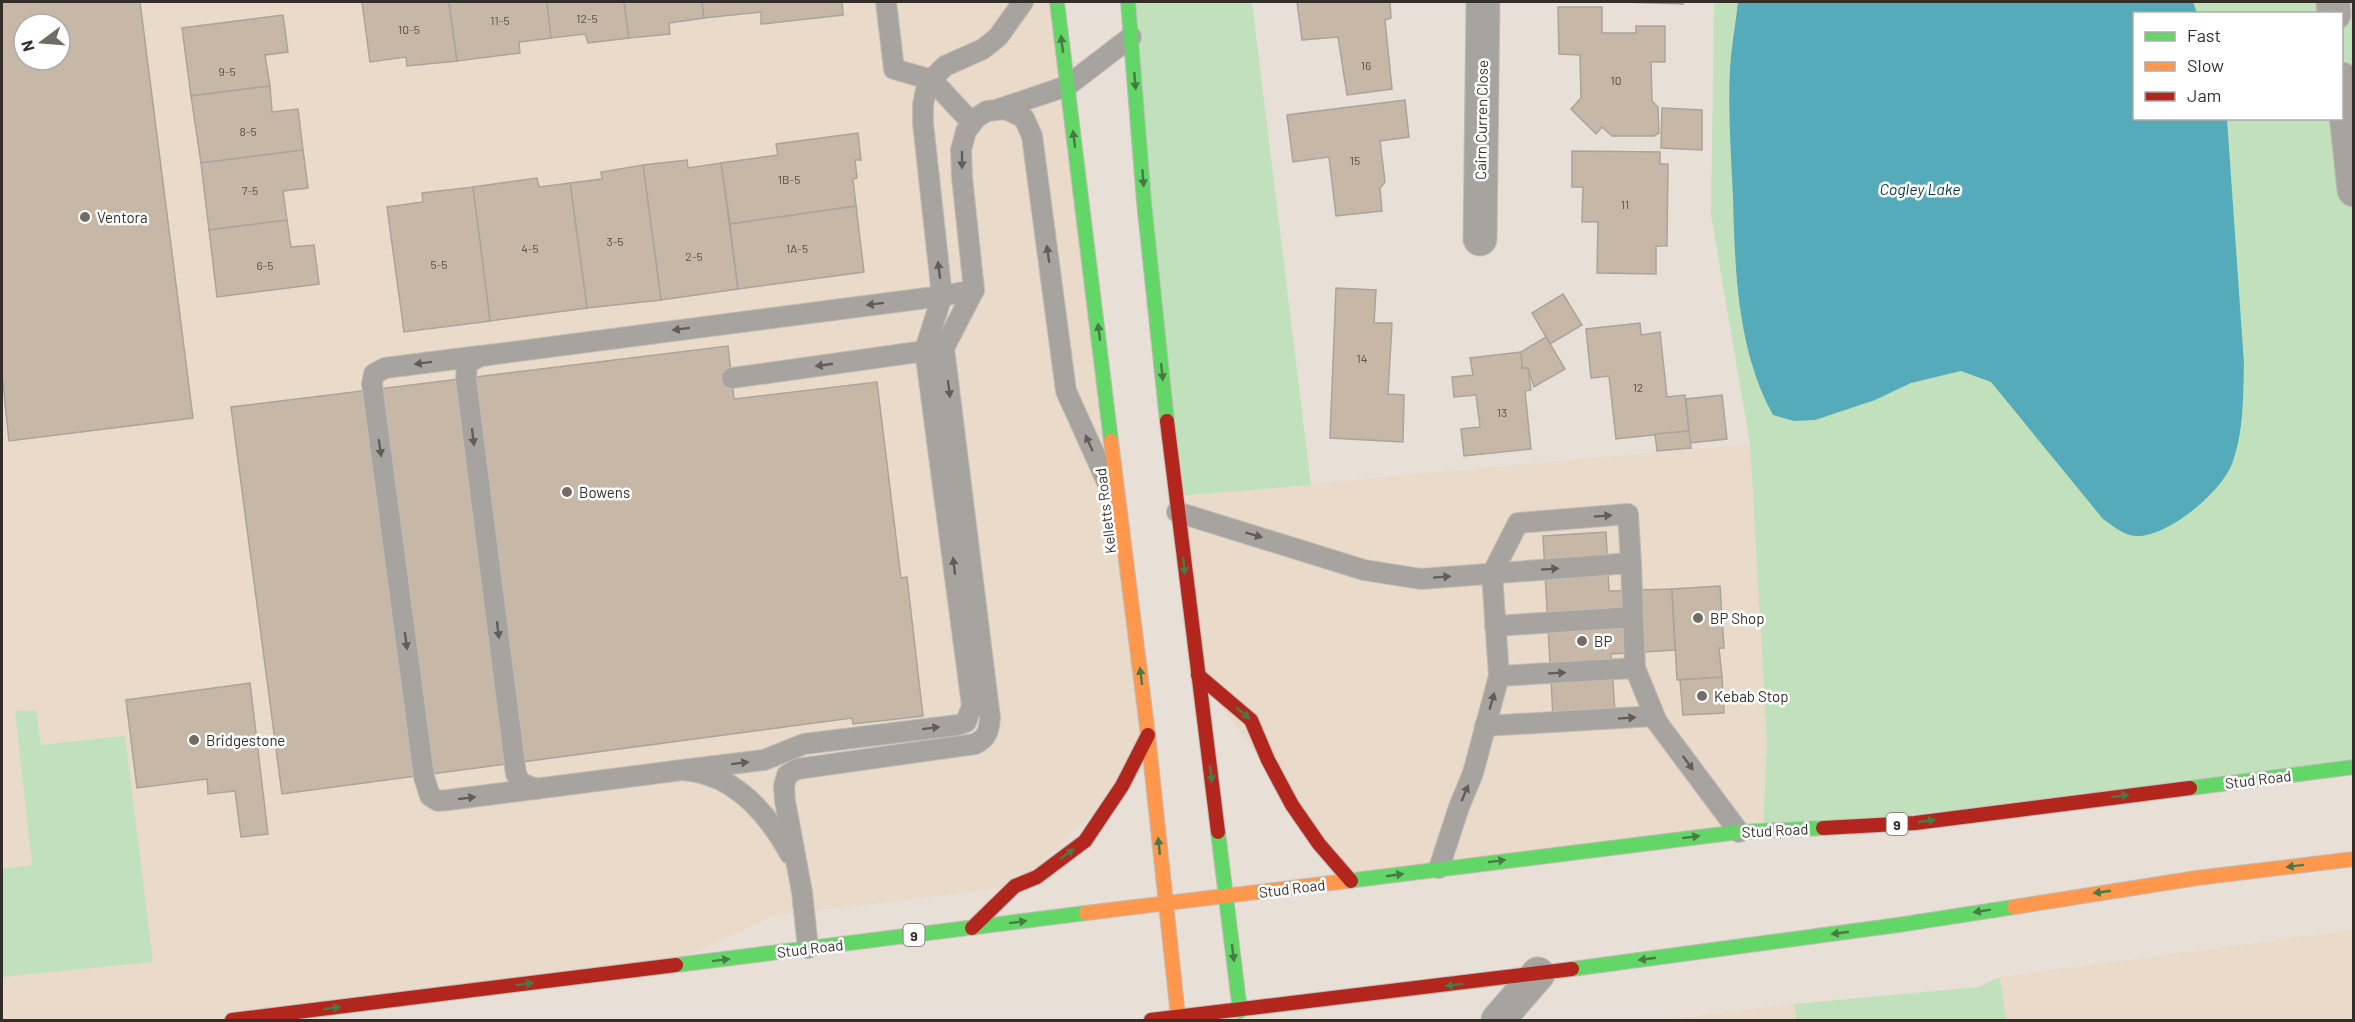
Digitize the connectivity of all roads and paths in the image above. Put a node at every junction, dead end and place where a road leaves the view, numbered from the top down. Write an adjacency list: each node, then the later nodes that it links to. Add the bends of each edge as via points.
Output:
1 (886, 2): 7 (lane, via 894,69)
2 (1023, 2): 7 (lane, via 998,37 983,49 945,66)
3 (1057, 2): 8 (main road, Kelletts Road, one-way to 3)
4 (1128, 2): 6 (main road)
5 (1484, 2): 13 (street, Cairn Curren Close)
6 (1131, 37): 8 (lane); 19 (main road, one-way to 19)
7 (933, 80): 11 (lane); 15 (lane, one-way to 7, via 923,123 923,105)
8 (1067, 86): 10 (lane); 20 (main road, Kelletts Road, one-way to 8)
9 (2343, 88): 12 (street)
10 (999, 109): 11 (lane, via 987,111); 20 (lane, one-way to 10, via 1066,391 1032,136 1024,118)
11 (972, 123): 14 (lane, one-way to 14, via 961,150)
12 (2354, 190)
13 (1480, 239)
14 (974, 290): 15 (lane); 16 (lane)
15 (942, 296): 16 (lane); 17 (lane, one-way to 17)
16 (935, 349): 18 (lane, one-way to 18); 32 (lane, one-way to 16, via 764,760 804,744 966,722 972,706); 36 (lane, one-way to 36, via 989,731 975,744 797,769 787,775 785,801)
17 (481, 356): 33 (lane, one-way to 33, via 466,363 466,379 516,774 521,783); 33 (lane, one-way to 33, via 385,368 374,374 372,390 427,789 438,801)
18 (732, 378)
19 (1177, 512): 22 (lane, one-way to 22, via 1364,570 1421,579); 26 (main road, one-way to 26)
20 (1122, 515): 30 (main road, Kelletts Road, one-way to 20)
21 (1631, 563): 22 (lane, one-way to 21); 22 (lane, one-way to 21, via 1518,523 1628,514); 23 (lane)
22 (1492, 574): 24 (lane)
23 (1633, 617): 24 (lane); 25 (lane)
24 (1496, 627): 27 (lane)
25 (1635, 668): 27 (lane, one-way to 25); 28 (lane)
26 (1198, 675): 38 (main road, one-way to 38, via 1251,720 1292,805); 39 (main road, one-way to 39)
27 (1499, 676): 29 (lane, one-way to 27)
28 (1654, 716): 29 (lane, one-way to 28); 34 (lane, one-way to 34)
29 (1485, 726): 37 (lane, one-way to 29, via 1473,773)
30 (1149, 735): 40 (main road, Kelletts Road, one-way to 30); 41 (main road, one-way to 30, via 1015,886 1036,877 1085,841 1122,786)
31 (2354, 767): 34 (main road, Stud Road / 9, one-way to 31, via 1916,823)
32 (682, 770): 33 (lane); 36 (lane, via 716,778 751,799 778,832)
33 (537, 789)
34 (1739, 831): 37 (main road, Stud Road / 9, one-way to 34)
35 (2354, 859): 43 (main road, one-way to 43, via 2197,878 1898,925)
36 (797, 867): 42 (lane)
37 (1439, 868): 38 (main road, Stud Road / 9, one-way to 37)
38 (1351, 881): 39 (main road, Stud Road / 9)
39 (1226, 896): 40 (main road, Stud Road / 9); 44 (main road, one-way to 44)
40 (1165, 904): 41 (main road, Stud Road / 9, one-way to 40); 45 (main road, Kelletts Road)
41 (972, 928): 42 (main road, Stud Road / 9)
42 (808, 948): 46 (main road, Stud Road / 9, one-way to 42)
43 (1538, 974): 44 (main road, one-way to 44); 48 (street)
44 (1240, 1011): 45 (main road)
45 (1178, 1016): 47 (main road)
46 (232, 1020)
47 (1150, 1020)
48 (1498, 1020)

